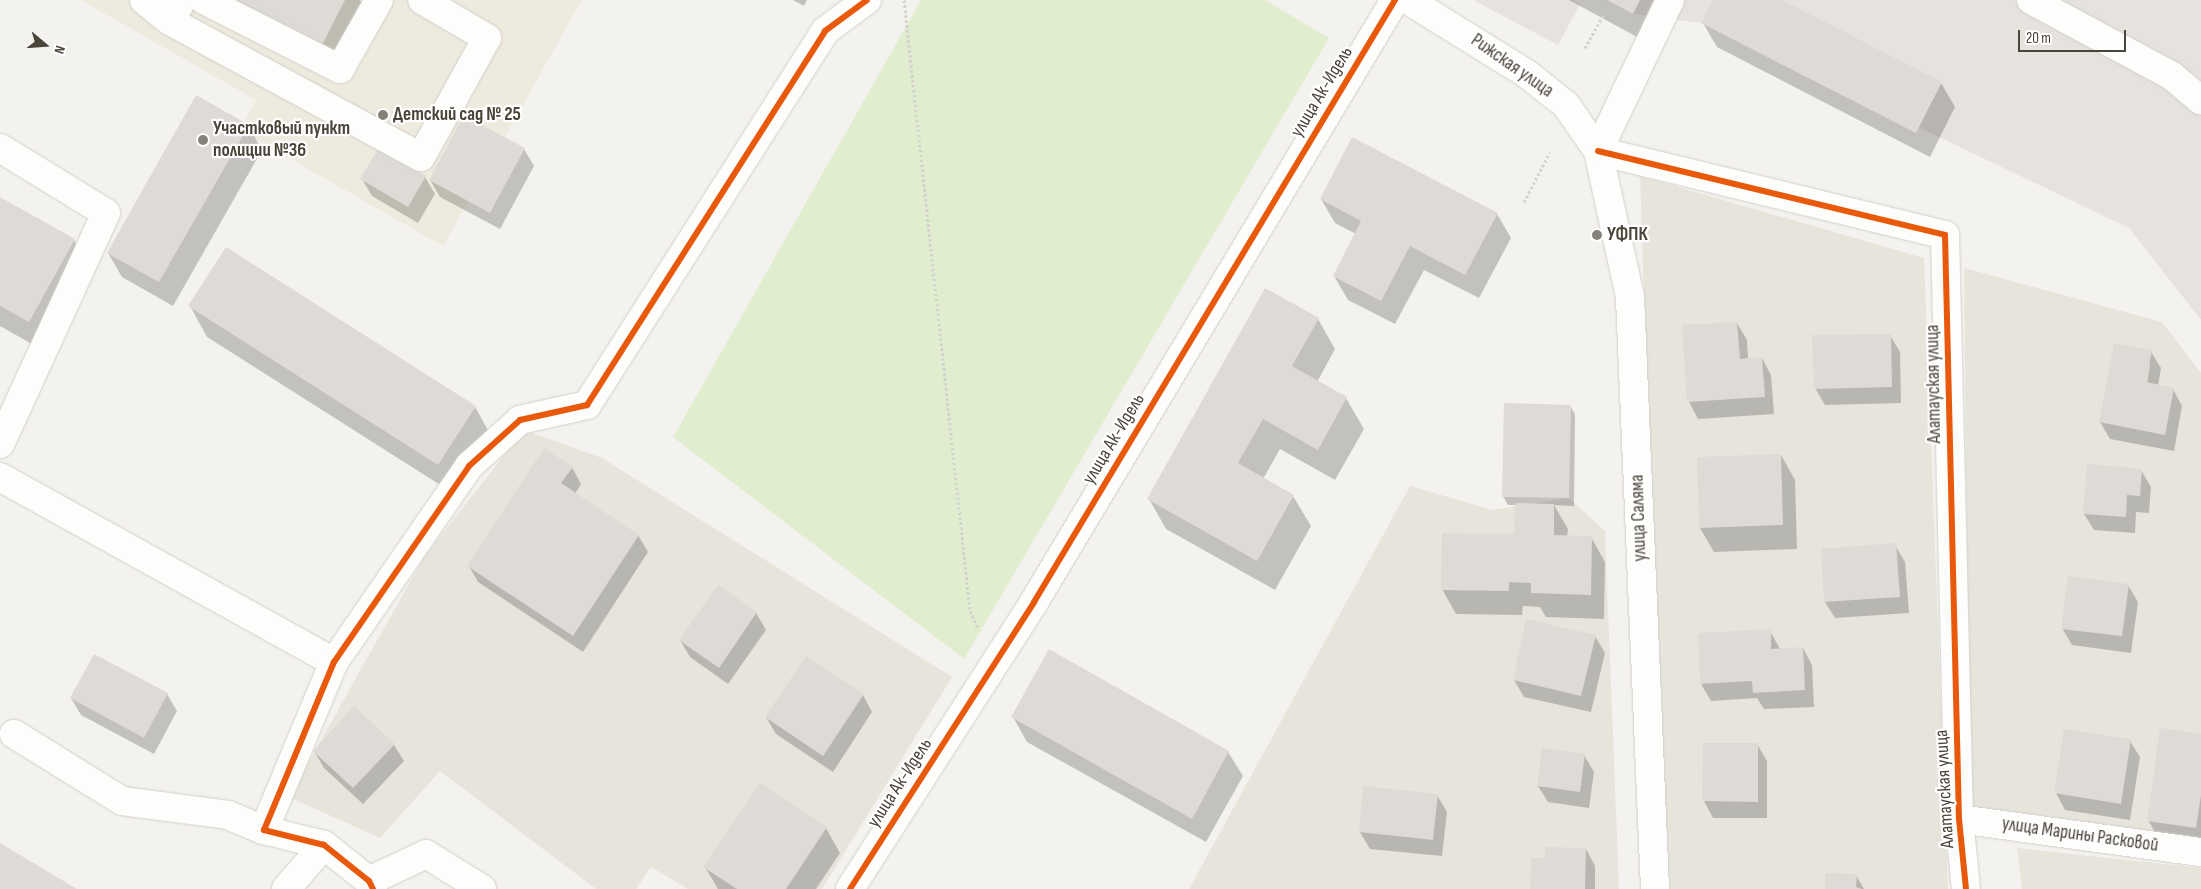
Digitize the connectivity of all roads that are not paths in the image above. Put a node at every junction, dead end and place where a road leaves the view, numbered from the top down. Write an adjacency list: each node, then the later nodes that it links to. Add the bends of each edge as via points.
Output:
1 (144, 0): 10 (street)
2 (204, 0): 3 (street, via 340,69)
3 (379, 0)
4 (422, 0): 10 (street, via 487,38 421,157)
5 (867, 0): 16 (street, via 825,31 587,406 520,420 469,466)
6 (1396, 0): 25 (street, улица Ак-Идель, via 996,662)
7 (1408, 0): 13 (street, Рижская улица, via 1528,74 1566,105)
8 (1670, 0): 13 (street)
9 (2032, 0): 11 (street, via 2172,76)
10 (176, 10)
11 (2201, 100)
12 (0, 148): 14 (street, via 106,213)
13 (1598, 151): 18 (street, Алатауская улица, via 1945,235); 26 (street, улица Саляма, via 1630,297)
14 (0, 444)
15 (0, 477): 16 (street)
16 (334, 662): 19 (street)
17 (14, 734): 19 (street, via 122,800 228,815)
18 (1959, 819): 21 (street, улица Марины Расковой); 27 (street, Алатауская улица)
19 (264, 830): 20 (street)
20 (324, 845): 22 (street); 23 (street)
21 (2201, 852)
22 (371, 885): 24 (street, via 426,854)
23 (286, 889)
24 (482, 889)
25 (850, 889)
26 (1654, 889)
27 (1966, 889)

